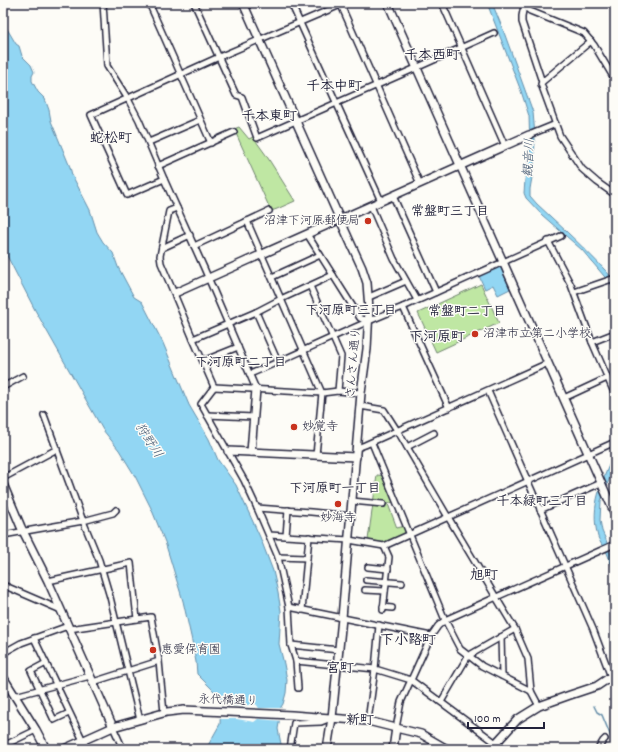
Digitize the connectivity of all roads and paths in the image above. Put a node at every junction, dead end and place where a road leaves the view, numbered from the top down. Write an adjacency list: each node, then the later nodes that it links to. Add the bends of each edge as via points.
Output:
1 (103, 3): 21 (street, via 108,66)
2 (149, 3): 17 (street)
3 (194, 3): 15 (street)
4 (243, 3): 12 (street, さんさん通り)
5 (291, 3): 10 (street)
6 (388, 3): 16 (street)
7 (442, 3): 14 (street)
8 (342, 4): 10 (street); 20 (street)
9 (523, 4): 13 (street, via 530,11 583,32); 19 (street, via 522,22)
10 (300, 23): 12 (street); 22 (street)
11 (494, 33): 14 (street)
12 (260, 39): 15 (street); 24 (street, さんさん通り)
13 (591, 41): 18 (street); 19 (street)
14 (462, 47): 16 (street); 30 (street)
15 (219, 57): 17 (street); 24 (street, via 236,95 242,96 257,138)
16 (416, 68): 20 (street); 31 (street)
17 (180, 74): 21 (street); 23 (street)
18 (615, 80)
19 (542, 82): 25 (street)
20 (376, 86): 22 (street); 34 (street)
21 (128, 99): 28 (street); 33 (street, via 91,115 127,195)
22 (336, 103): 24 (street); 37 (street)
23 (200, 120): 28 (street); 29 (street)
24 (296, 121): 41 (street, さんさん通り)
25 (556, 124): 27 (street); 35 (street, via 560,136 582,169)
26 (234, 132): 29 (street)
27 (532, 134): 30 (street)
28 (149, 142): 32 (street)
29 (211, 143): 32 (street)
30 (505, 146): 31 (street)
31 (460, 165): 34 (street); 51 (street)
32 (158, 166): 33 (street)
33 (164, 178): 39 (street)
34 (420, 184): 36 (street)
35 (615, 193)
36 (393, 196): 37 (street); 58 (street)
37 (381, 202): 38 (street)
38 (372, 206): 41 (street); 56 (street)
39 (177, 208): 44 (street); 48 (street, via 169,211)
40 (269, 211): 42 (street)
41 (340, 220): 43 (street); 61 (street, さんさん通り, via 362,268)
42 (247, 221): 47 (street); 49 (street)
43 (307, 234): 49 (street); 50 (street)
44 (190, 235): 47 (street); 48 (street)
45 (561, 236): 46 (street)
46 (548, 241): 51 (street); 59 (street)
47 (194, 246): 54 (street)
48 (162, 248): 60 (street, via 161,263)
49 (262, 254): 53 (street); 54 (street)
50 (320, 255): 52 (street); 53 (street)
51 (503, 261): 58 (street); 76 (street)
52 (333, 275): 57 (street); 66 (street, via 360,318)
53 (272, 277): 62 (street)
54 (208, 278): 60 (street); 67 (street)
55 (615, 278): 59 (street)
56 (406, 281): 61 (street); 63 (street)
57 (310, 286): 62 (street); 69 (street)
58 (436, 292): 63 (street)
59 (574, 292): 71 (street)
60 (175, 293): 70 (street)
61 (368, 297): 66 (street, さんさん通り)
62 (281, 299): 65 (street); 73 (street)
63 (417, 300): 64 (street)
64 (402, 307): 66 (street); 90 (street)
65 (256, 312): 67 (street); 75 (street)
66 (368, 321): 69 (street); 85 (street, さんさん通り)
67 (228, 324): 70 (street); 72 (street)
68 (615, 333): 71 (street)
69 (332, 338): 73 (street); 83 (street, via 340,356)
70 (193, 339): 74 (street)
71 (592, 342): 79 (street)
72 (238, 347): 74 (street); 77 (street)
73 (303, 351): 75 (street); 86 (street)
74 (203, 362): 81 (street)
75 (278, 362): 77 (street)
76 (548, 363): 84 (street); 88 (street)
77 (250, 374): 82 (street)
78 (23, 376): 80 (street)
79 (607, 378): 87 (street); 88 (street)
80 (3, 387)
81 (214, 387): 82 (street); 92 (street, via 201,404)
82 (256, 389): 86 (street); 93 (street)
83 (338, 391): 85 (street); 86 (street)
84 (488, 391): 90 (street); 107 (street)
85 (362, 392): 89 (street, さんさん通り)
86 (322, 393): 104 (street)
87 (615, 395)
88 (564, 398): 103 (street)
89 (360, 406): 94 (street, via 384,410); 99 (street, さんさん通り)
90 (449, 408): 94 (street)
91 (44, 414): 100 (street)
92 (207, 415): 93 (street); 101 (street)
93 (254, 417): 102 (street)
94 (397, 431): 97 (street); 98 (street)
95 (434, 434): 98 (street)
96 (615, 442): 103 (street)
97 (372, 443): 99 (street); 121 (street)
98 (407, 447): 118 (street)
99 (357, 448): 105 (street, さんさん通り)
100 (57, 449): 106 (street); 119 (street)
101 (228, 451): 102 (street); 112 (street)
102 (251, 452): 104 (street)
103 (588, 454): 107 (street); 108 (street)
104 (316, 455): 105 (street)
105 (356, 457): 110 (street, さんさん通り)
106 (3, 478)
107 (527, 481): 115 (street); 118 (street)
108 (601, 483): 115 (street); 116 (street)
109 (3, 484): 120 (street)
110 (352, 501): 111 (street); 117 (street, さんさん通り)
111 (383, 504)
112 (257, 508): 114 (street); 123 (street)
113 (116, 510): 119 (street)
114 (288, 510): 117 (street); 124 (street)
115 (540, 510): 131 (street)
116 (615, 514)
117 (351, 516): 126 (street, さんさん通り)
118 (448, 517): 121 (street); 142 (street)
119 (83, 521): 120 (street); 133 (street)
120 (24, 532): 122 (street); 136 (street)
121 (410, 534): 128 (street); 149 (street)
122 (3, 535)
123 (269, 535): 124 (street); 129 (street)
124 (286, 536): 125 (street)
125 (309, 538): 126 (street); 130 (street)
126 (349, 540): 128 (street); 147 (street, さんさん通り)
127 (612, 545): 131 (street)
128 (384, 546): 134 (street, via 389,557)
129 (278, 557): 130 (street); 143 (street)
130 (307, 558): 146 (street)
131 (566, 566): 142 (street); 168 (street)
132 (368, 567): 134 (street)
133 (102, 569): 136 (street); 148 (street, via 131,563); 150 (street)
134 (388, 569): 137 (street)
135 (366, 580): 137 (street)
136 (48, 581): 145 (street)
137 (386, 582): 138 (street); 141 (street)
138 (402, 583)
139 (3, 585): 145 (street)
140 (365, 590): 141 (street)
141 (385, 591): 144 (street, via 383,608)
142 (496, 597): 149 (street); 153 (street)
143 (289, 607): 146 (street); 157 (street)
144 (392, 608)
145 (61, 610): 152 (street)
146 (302, 610): 147 (street)
147 (342, 618): 151 (street); 158 (street, さんさん通り)
148 (137, 619): 150 (street); 161 (street, via 151,617)
149 (445, 620): 154 (street); 160 (street, via 460,649)
150 (116, 622): 152 (street); 166 (street)
151 (379, 625): 154 (street); 165 (street)
152 (69, 627): 156 (street); 170 (street)
153 (515, 629): 155 (street); 175 (street, via 528,659)
154 (431, 636): 171 (street)
155 (501, 637): 160 (street); 167 (street)
156 (34, 638): 159 (street, via 21,642); 163 (street)
157 (291, 645): 158 (street); 162 (street)
158 (339, 650): 164 (street, さんさん通り)
159 (3, 653)
160 (468, 656): 167 (street); 177 (street)
161 (159, 661): 166 (street); 179 (street)
162 (296, 661): 164 (street); 173 (street)
163 (46, 663): 172 (street); 174 (street, via 31,671)
164 (337, 665): 165 (street); 181 (street, さんさん通り)
165 (375, 669): 171 (street); 183 (street)
166 (128, 671): 170 (street); 182 (street)
167 (502, 676): 175 (street)
168 (614, 676): 178 (street, via 588,689)
169 (3, 677): 176 (street)
170 (92, 679): 172 (street); 184 (street)
171 (411, 680): 177 (street); 185 (street, via 401,702)
172 (56, 685): 174 (street); 180 (street)
173 (298, 688)
174 (39, 690): 176 (street); 180 (street, via 54,720)
175 (531, 691): 178 (street)
176 (15, 696): 186 (street)
177 (441, 702): 190 (street)
178 (539, 706): 190 (street, via 518,719)
179 (167, 712): 181 (street, 永代橋通り, via 199,710); 182 (street, 永代橋通り)
180 (69, 713): 188 (street)
181 (332, 718): 183 (street, 永代橋通り); 195 (street, via 322,722 294,723); 196 (street, さんさん通り)
182 (140, 720): 184 (street, 永代橋通り)
183 (368, 721): 185 (street, 永代橋通り)
184 (113, 727): 188 (street, 永代橋通り); 194 (street)
185 (396, 728): 197 (street); 198 (street, 永代橋通り, via 421,734)
186 (36, 730): 189 (street); 191 (street)
187 (605, 739): 200 (street)
188 (82, 741): 192 (street, 永代橋通り); 193 (street)
189 (3, 746)
190 (494, 746): 199 (street)
191 (46, 749)
192 (64, 749)
193 (86, 749)
194 (123, 749)
195 (290, 749)
196 (327, 749)
197 (394, 749)
198 (447, 749)
199 (505, 749)
200 (598, 749)

